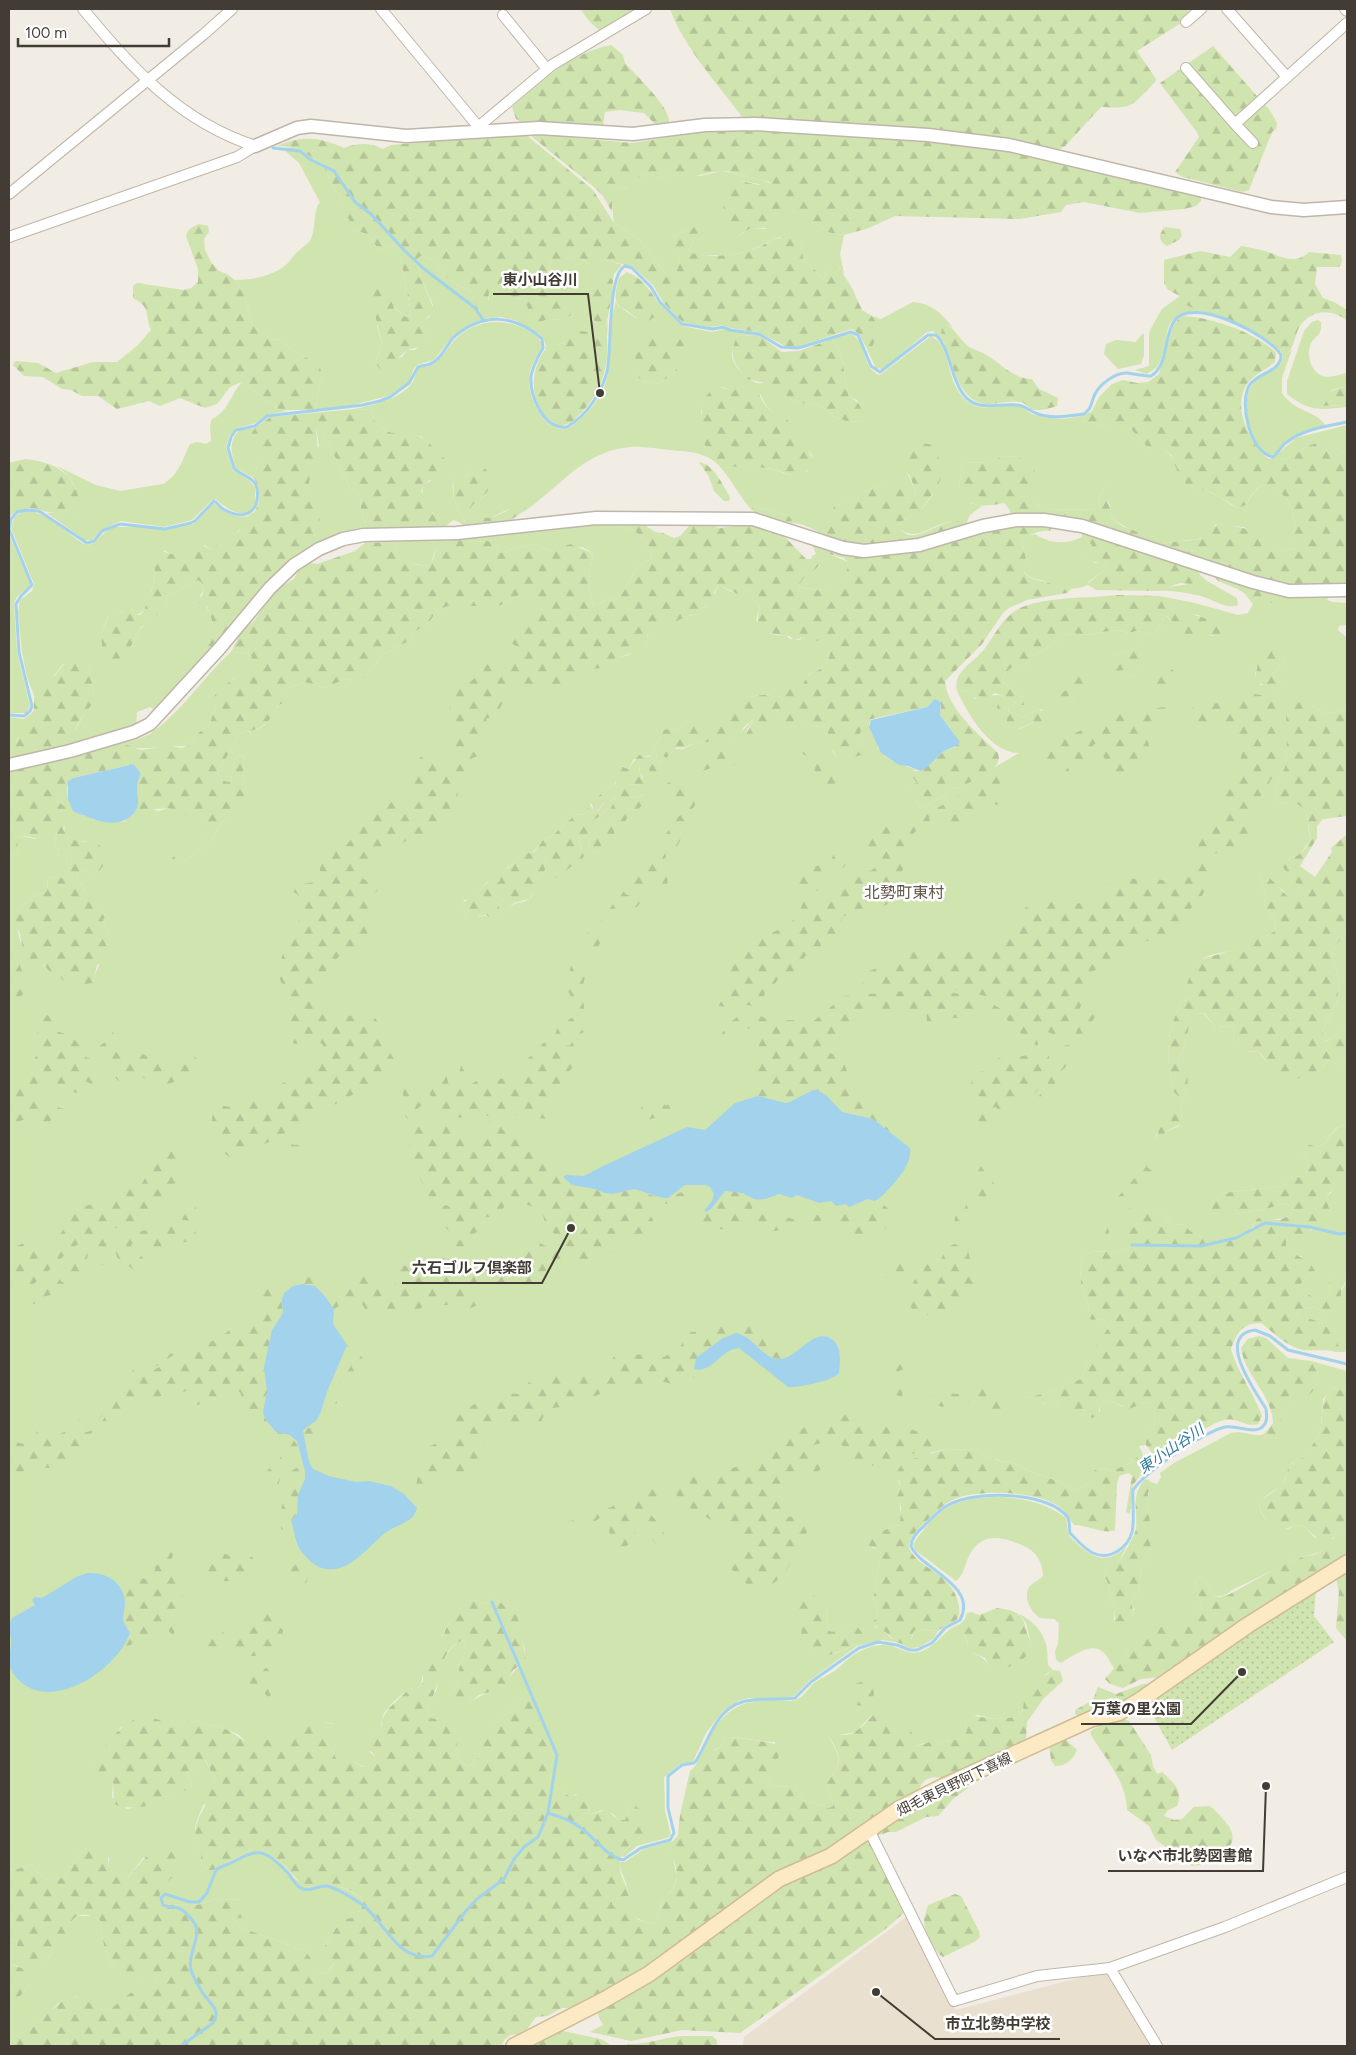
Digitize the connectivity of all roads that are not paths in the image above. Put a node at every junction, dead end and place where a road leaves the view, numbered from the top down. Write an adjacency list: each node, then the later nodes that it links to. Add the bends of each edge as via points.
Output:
1 (83, 9): 13 (street)
2 (232, 9): 13 (street)
3 (381, 9): 15 (street)
4 (646, 9): 11 (street)
5 (1201, 9): 8 (street)
6 (1227, 9): 12 (street)
7 (503, 15): 11 (street)
8 (1186, 22)
9 (1347, 23): 12 (street)
10 (1186, 68): 14 (street)
11 (547, 69): 15 (street)
12 (1287, 77): 14 (street)
13 (147, 81): 17 (street, via 194,116 235,140); 18 (street)
14 (1235, 124): 16 (street)
15 (479, 129): 17 (street, via 406,136 311,126 297,128); 19 (street, via 539,128 633,134 705,125 756,124 928,135 1009,146 1271,207 1304,210)
16 (1253, 144)
17 (255, 146): 20 (street, via 238,157)
18 (9, 194)
19 (1347, 207)
20 (9, 237)
21 (1347, 590): 22 (street, via 1289,590 1253,582 1082,526 1044,520 1016,520 919,545 864,551 843,548 753,519 596,518 457,532 364,535 319,549 294,564 150,724 79,748)
22 (9, 764)
23 (1347, 1563): 24 (main road, 畑毛東貝野阿下喜線, via 1248,1624 1118,1713 1091,1720 942,1787)
24 (869, 1830): 26 (street, via 954,2001 1037,1976); 27 (main road, 畑毛東貝野阿下喜線, via 831,1856 779,1879 649,1974)
25 (1347, 1877): 26 (street, via 1225,1927)
26 (1110, 1968): 28 (street)
27 (514, 2046)
28 (1157, 2046)

